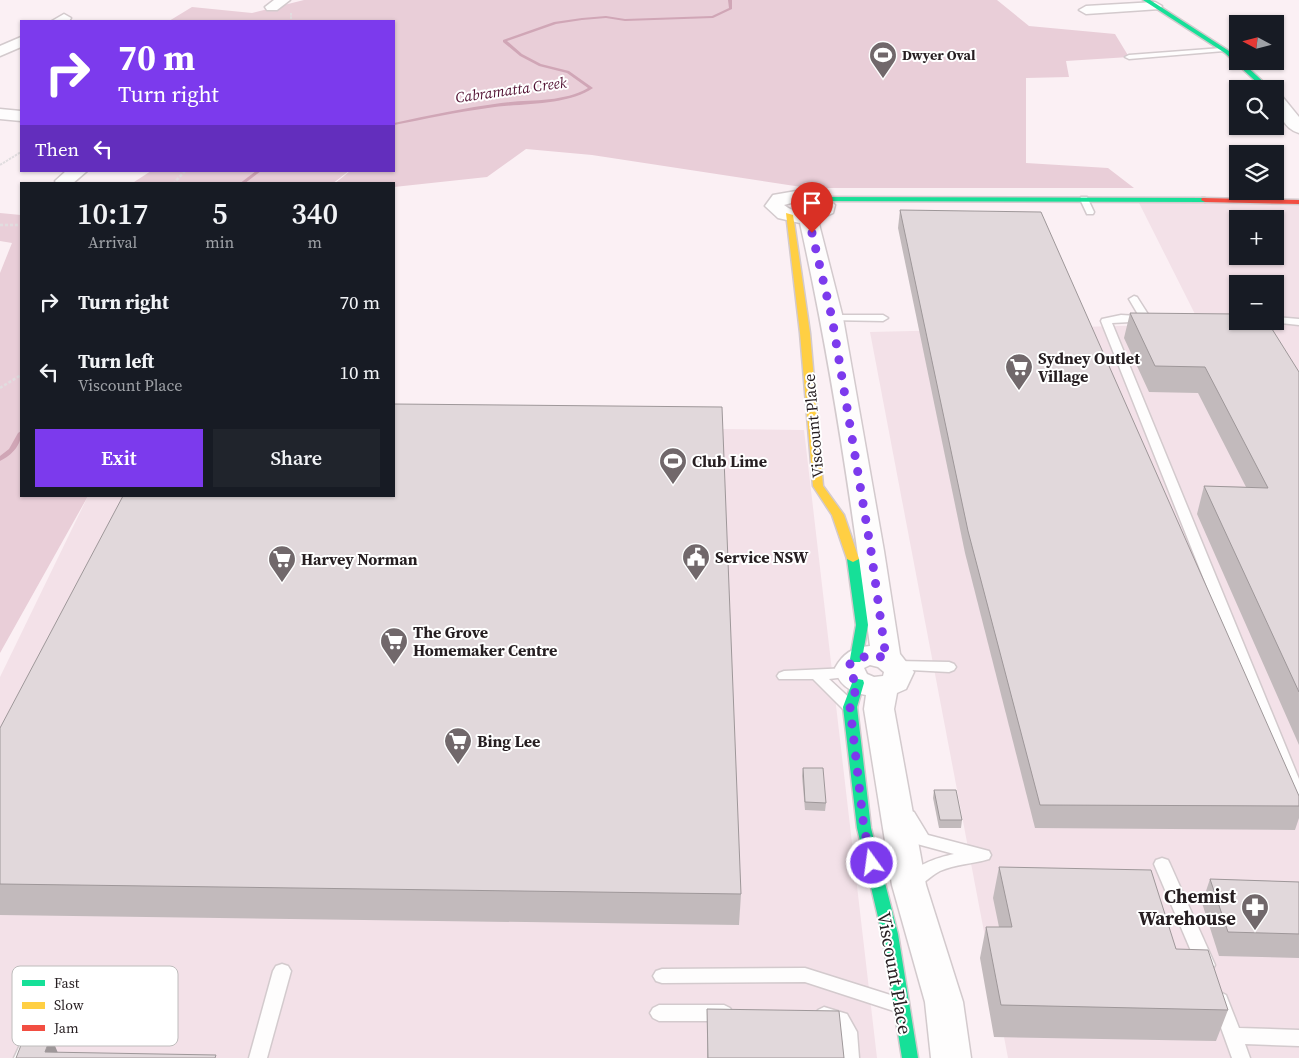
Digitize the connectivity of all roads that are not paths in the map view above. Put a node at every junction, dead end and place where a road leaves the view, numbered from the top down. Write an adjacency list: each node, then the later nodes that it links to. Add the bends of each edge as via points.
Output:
1 (1150, 3): 2 (street); 4 (street)
2 (1086, 10)
3 (20, 42): 5 (street)
4 (1222, 50): 6 (lane); 7 (street)
5 (0, 52)
6 (1130, 57)
7 (1260, 80)
8 (1284, 109): 11 (street)
9 (0, 114): 10 (street)
10 (20, 116)
11 (1299, 128)
12 (1084, 199): 13 (street); 14 (street); 15 (lane)
13 (1299, 202)
14 (805, 210): 17 (street, Viscount Place); 24 (street, Viscount Place, via 805,333 818,486 838,515 852,551)
15 (1090, 212)
16 (1134, 299): 26 (lane, via 1146,319 1106,321)
17 (832, 318): 18 (lane); 24 (street, Viscount Place, via 871,551)
18 (883, 318)
19 (1284, 321): 20 (lane)
20 (1299, 322)
21 (949, 667): 24 (lane)
22 (817, 675): 23 (lane); 24 (lane); 24 (lane)
23 (784, 676)
24 (868, 676): 25 (street, Viscount Place, via 879,709); 31 (street, Viscount Place, via 864,828)
25 (892, 782): 28 (street, Viscount Place); 28 (lane, via 923,840 983,855 927,869)
26 (1299, 798)
27 (1162, 864): 35 (lane, via 1217,990)
28 (909, 885): 42 (street, Viscount Place, via 944,1002)
29 (282, 971): 39 (lane)
30 (662, 976): 31 (lane, via 805,975)
31 (904, 1006): 41 (street, Viscount Place)
32 (659, 1013): 33 (lane)
33 (737, 1013)
34 (805, 1013): 40 (lane, via 841,1019 848,1032)
35 (1233, 1036): 36 (lane); 43 (lane)
36 (1299, 1038)
37 (28, 1046): 38 (lane)
38 (23, 1058)
39 (258, 1058)
40 (850, 1058)
41 (910, 1058)
42 (952, 1058)
43 (1240, 1058)

